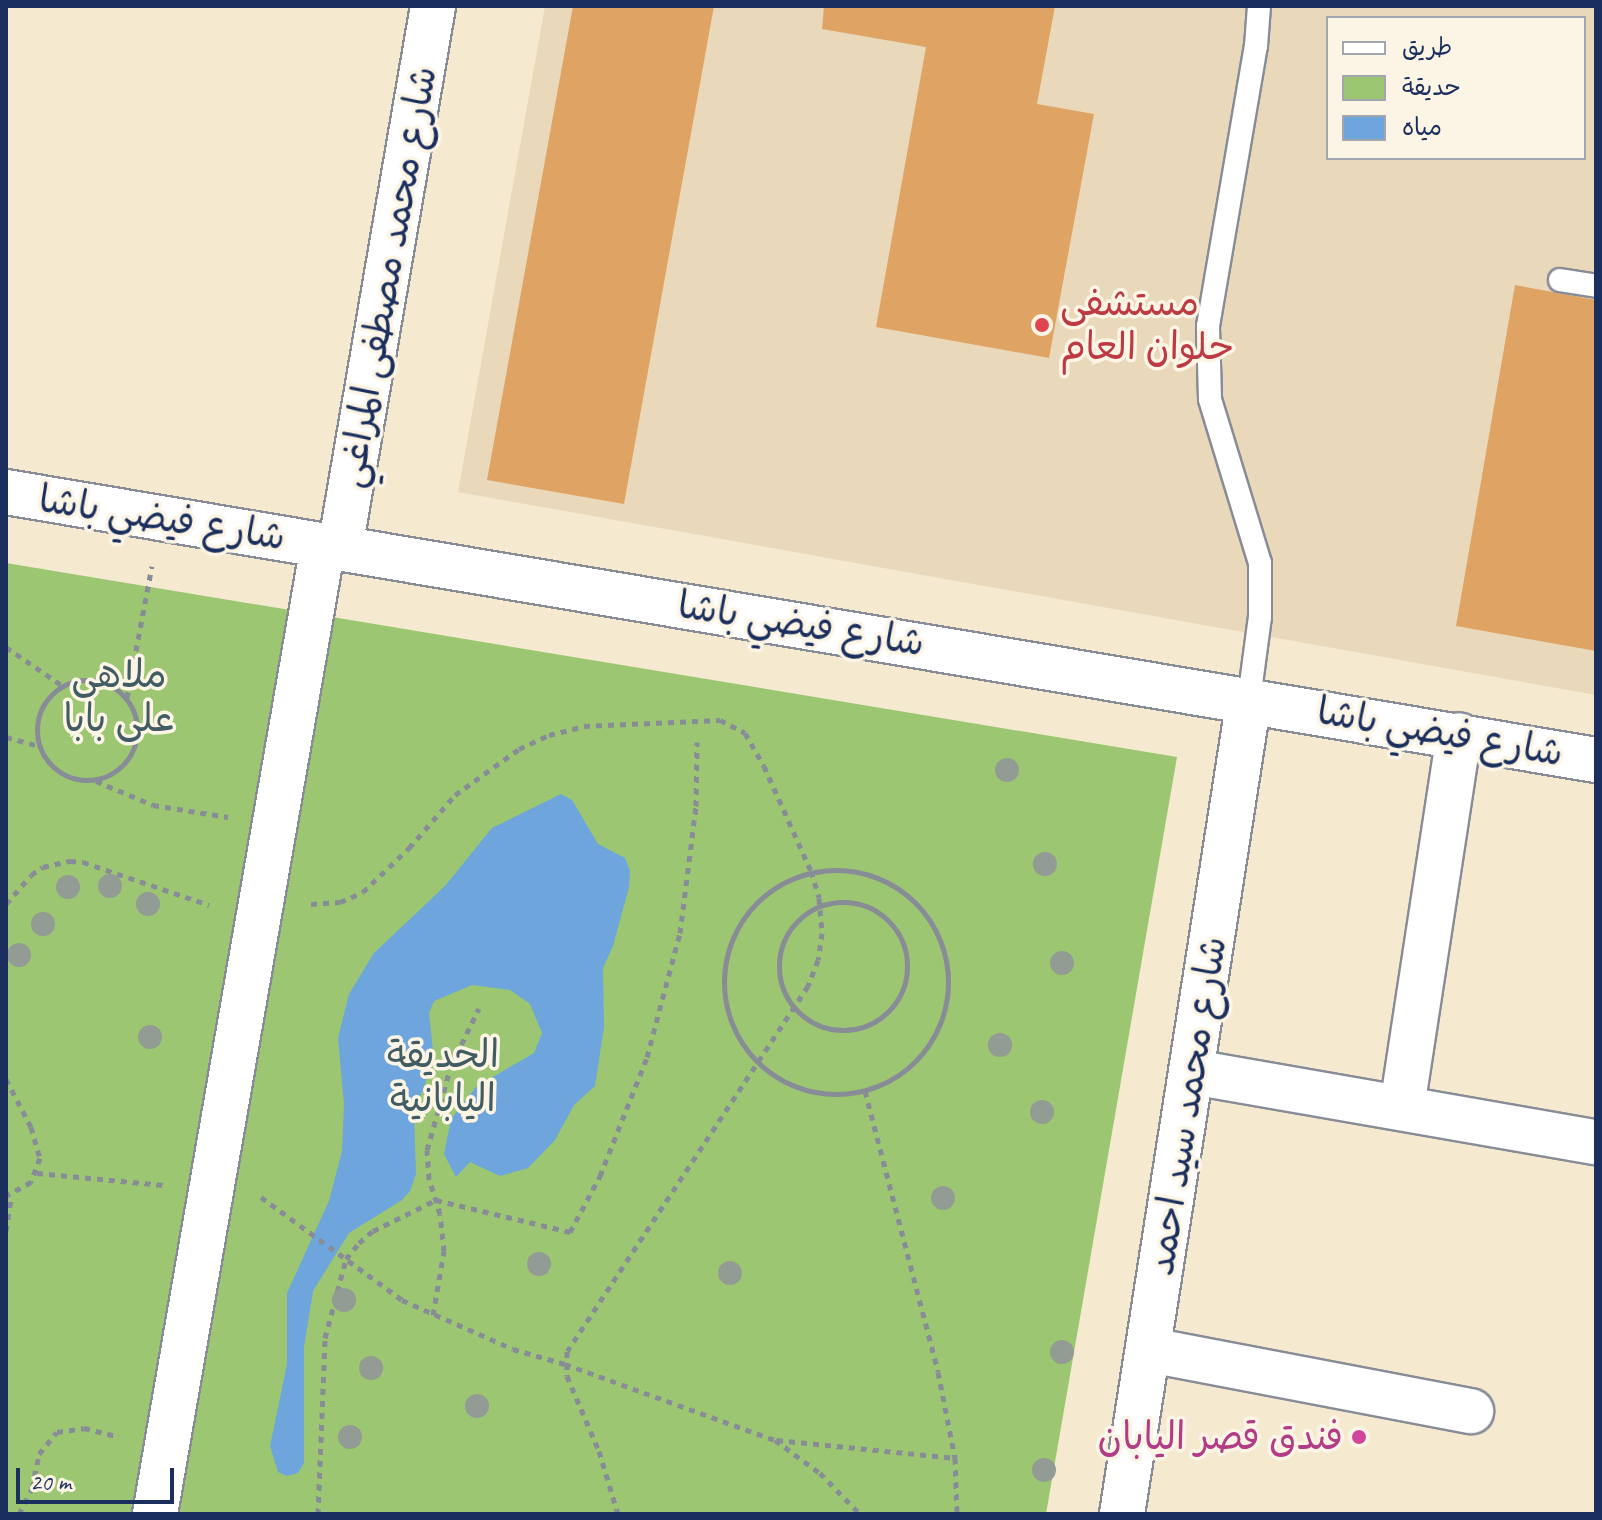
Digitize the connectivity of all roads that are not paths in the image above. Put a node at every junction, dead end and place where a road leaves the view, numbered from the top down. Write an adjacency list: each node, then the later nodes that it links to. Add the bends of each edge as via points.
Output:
1 (433, 6): 6 (street, شارع محمد مصطفى المراغي)
2 (1259, 6): 7 (lane, via 1208,326 1210,399 1260,563 1260,617)
3 (1560, 280): 4 (lane)
4 (1596, 286)
5 (6, 492): 6 (street, شارع فيضي باشا)
6 (332, 546): 7 (street, شارع فيضي باشا); 15 (street, شارع محمد مصطفى المراغي, via 274,825)
7 (1249, 699): 8 (street, شارع فيضي باشا); 10 (street, شارع محمد سيد احمد)
8 (1459, 735): 9 (street, شارع فيضي باشا); 11 (street)
9 (1596, 760)
10 (1193, 1072): 11 (street); 13 (street, شارع محمد سيد احمد)
11 (1402, 1107): 12 (street)
12 (1596, 1142)
13 (1150, 1350): 14 (street); 16 (street, شارع محمد سيد احمد)
14 (1471, 1411)
15 (155, 1514)
16 (1122, 1514)

